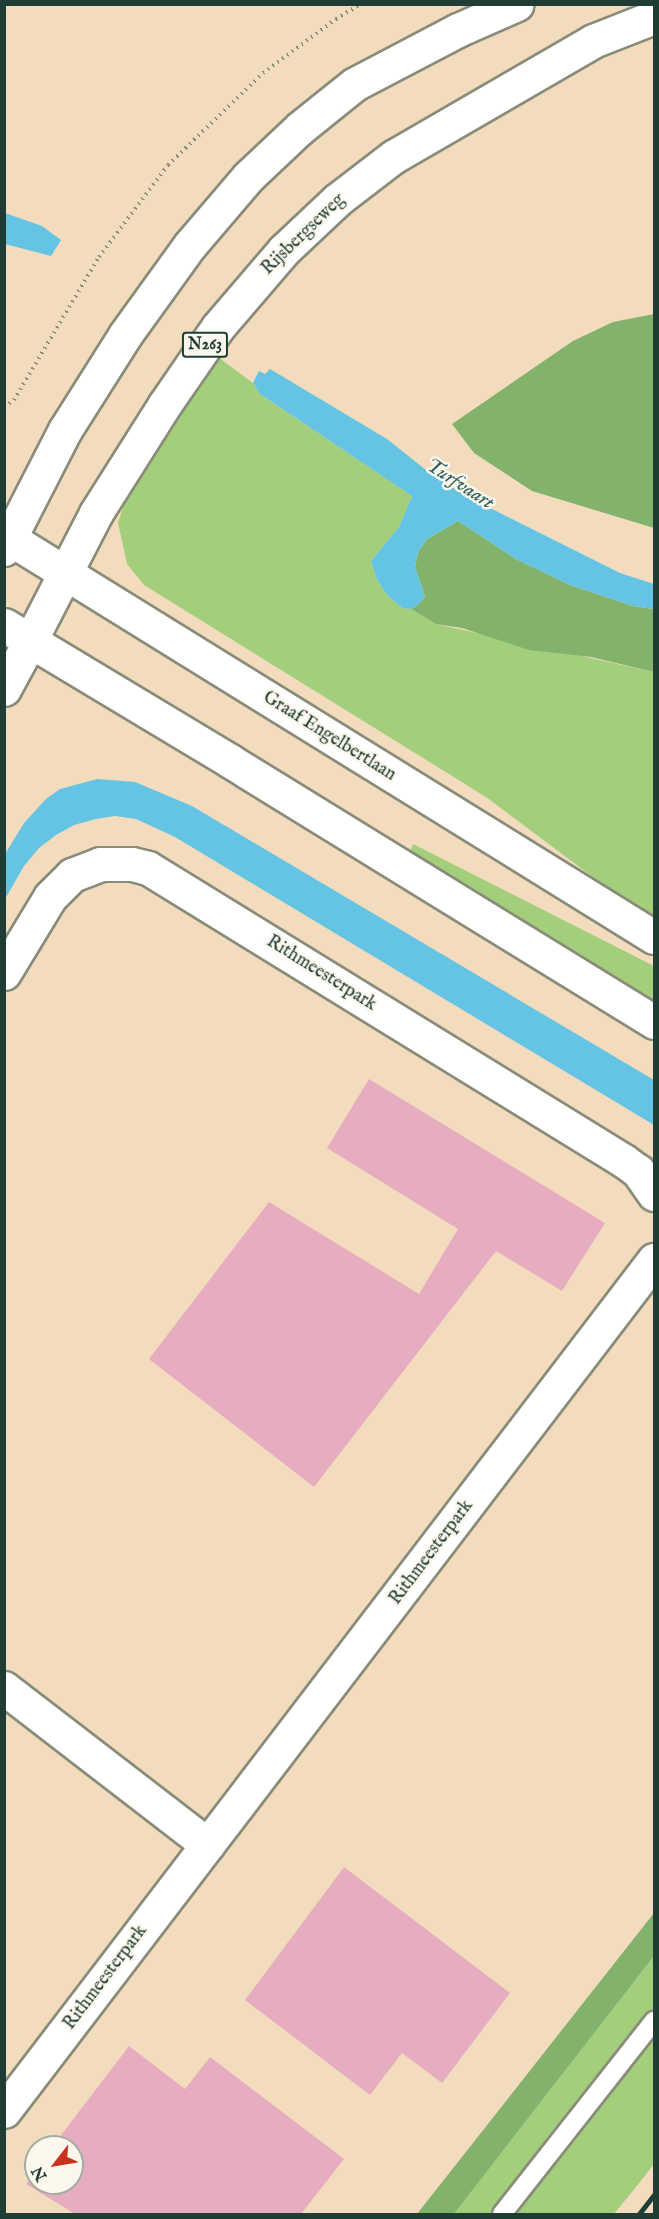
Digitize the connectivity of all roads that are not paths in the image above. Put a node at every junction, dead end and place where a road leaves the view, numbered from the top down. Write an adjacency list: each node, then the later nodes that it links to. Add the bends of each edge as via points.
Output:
1 (517, 4): 3 (main road, via 356,84 300,128 248,177 190,245 124,336 65,430)
2 (654, 17): 4 (main road, Rijsbergseweg / N263, via 593,41 393,157 337,200 284,250 218,327 96,513)
3 (6, 541): 4 (main road, Graaf Engelbertlaan)
4 (65, 573): 5 (main road, N263); 7 (main road, Graaf Engelbertlaan)
5 (17, 633): 6 (main road); 9 (main road)
6 (4, 689)
7 (654, 938)
8 (4, 973): 10 (main road, Rithmeesterpark, via 50,897 72,875 100,864 148,868 624,1161 638,1171)
9 (654, 1022)
10 (654, 1194)
11 (654, 1260): 13 (main road, Rithmeesterpark)
12 (4, 1688): 13 (main road)
13 (208, 1845): 15 (main road, Rithmeesterpark)
14 (654, 2021): 16 (lane)
15 (4, 2111)
16 (501, 2214)

